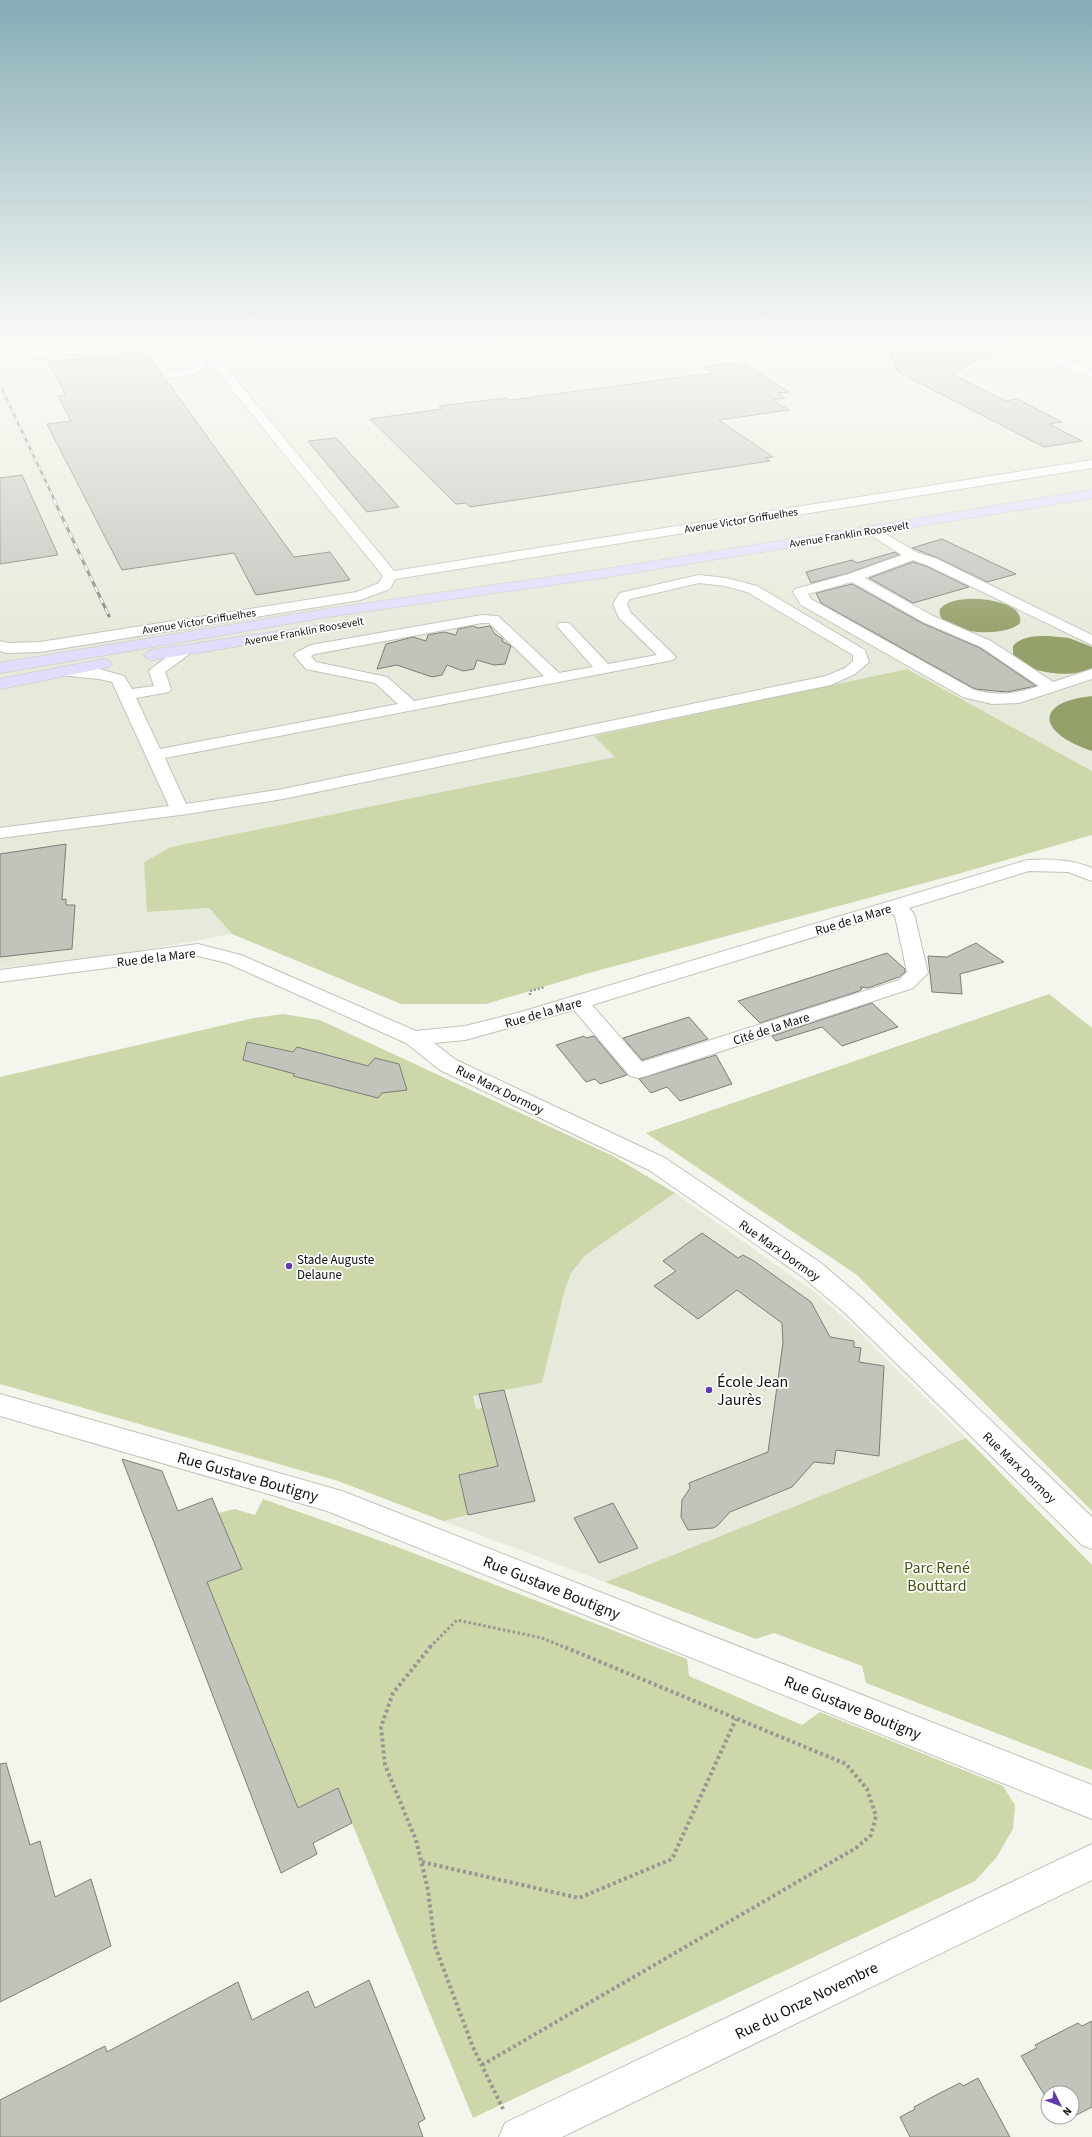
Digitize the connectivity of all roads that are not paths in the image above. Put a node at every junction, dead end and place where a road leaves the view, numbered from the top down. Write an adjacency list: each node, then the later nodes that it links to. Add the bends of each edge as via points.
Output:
1 (283, 444): 7 (street)
2 (1092, 464): 7 (street, Avenue Victor Griffuelhes)
3 (1092, 494): 4 (main road, Avenue Franklin Roosevelt)
4 (872, 530): 5 (street); 6 (main road, Avenue Franklin Roosevelt)
5 (913, 556): 8 (street); 10 (street, via 932,562)
6 (607, 573): 12 (main road, Avenue Franklin Roosevelt, via 590,580); 13 (main road, Avenue Franklin Roosevelt, via 319,614)
7 (390, 576): 11 (street, Avenue Victor Griffuelhes, via 385,586 360,596 40,647)
8 (854, 577): 19 (street, via 928,620 986,644); 19 (street, via 800,592 806,602 969,694 992,699 1019,698)
9 (564, 626): 14 (street)
10 (1092, 641)
11 (0, 646)
12 (183, 652): 15 (main road, Avenue Franklin Roosevelt, via 153,655); 20 (street, via 157,671 163,689)
13 (0, 668)
14 (604, 669): 17 (street); 23 (street, via 668,657 624,615 620,604 625,596 699,579 726,582 752,589 860,653 861,662 850,671 831,680 283,794)
15 (65, 672): 18 (main road, Avenue Franklin Roosevelt); 20 (street, via 99,674 118,679)
16 (1092, 674): 19 (street)
17 (555, 678): 21 (street); 21 (street, via 493,619 311,650 302,655 310,666 381,680)
18 (0, 684)
19 (1051, 687)
20 (128, 695): 22 (street)
21 (410, 706): 22 (street)
22 (155, 755): 23 (street)
23 (180, 810): 24 (street)
24 (0, 833)
25 (1089, 873): 26 (street, Rue de la Mare, via 1055,864 1027,866)
26 (896, 906): 28 (street, Rue de la Mare); 28 (street, Cité de la Mare, via 904,914 918,973 906,984 638,1071)
27 (0, 976): 29 (street, Rue de la Mare, via 198,950 234,959)
28 (578, 1002): 29 (street, Rue de la Mare, via 465,1033)
29 (414, 1038): 31 (street, Rue Marx Dormoy, via 448,1064 656,1164 812,1270 860,1312)
30 (0, 1405): 32 (street, Rue Gustave Boutigny, via 332,1500)
31 (1092, 1536)
32 (1092, 1802)
33 (1092, 1862): 34 (street, Rue du Onze Novembre)
34 (512, 2124)

